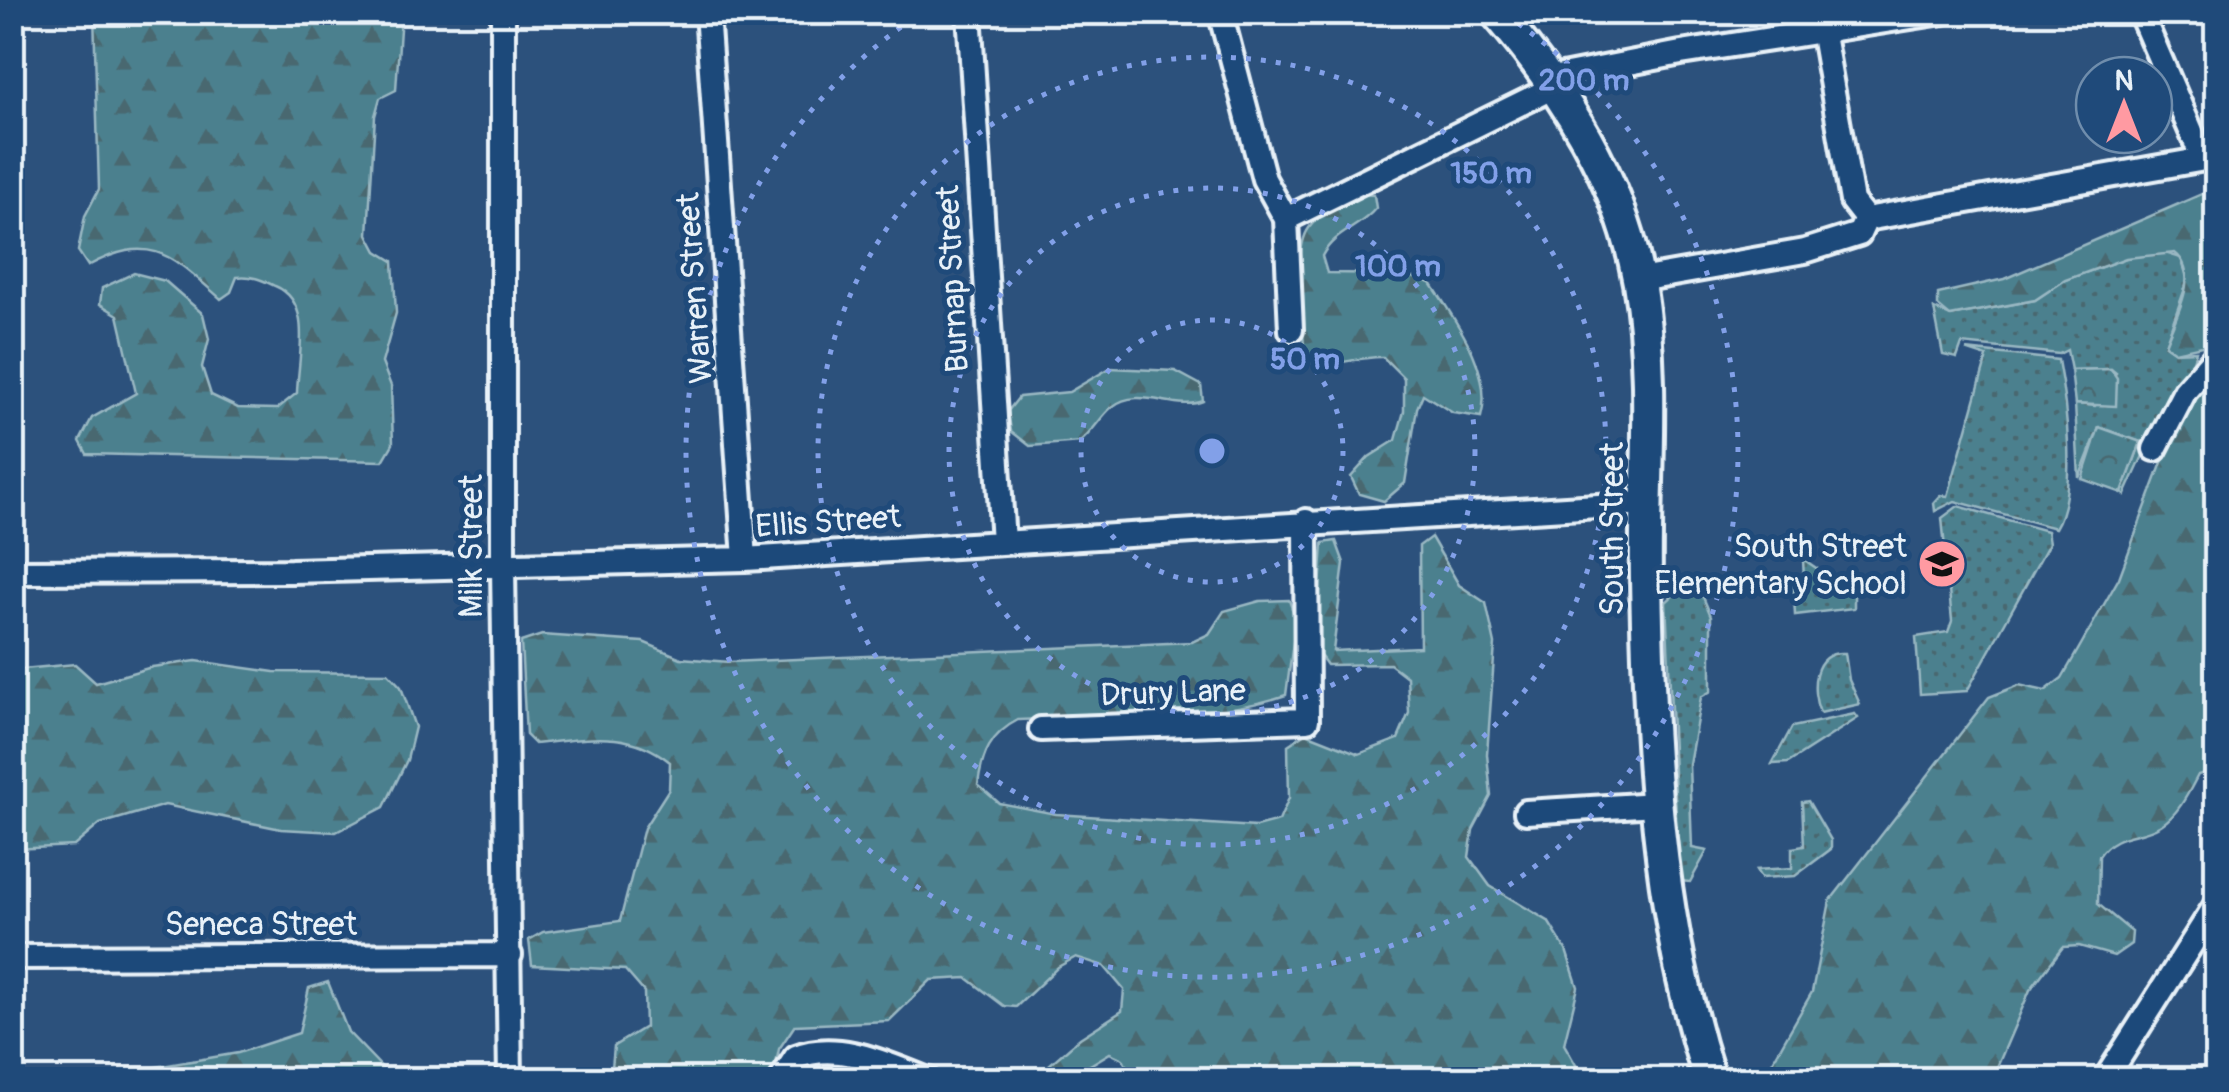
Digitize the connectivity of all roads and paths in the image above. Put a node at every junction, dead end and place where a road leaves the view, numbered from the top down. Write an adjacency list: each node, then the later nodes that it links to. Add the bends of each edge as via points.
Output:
1 (503, 12): 21 (street, Milk Street)
2 (707, 12): 20 (street, Warren Street)
3 (969, 12): 19 (street, Burnap Street)
4 (1220, 12): 11 (street, via 1264,179)
5 (1496, 12): 9 (main road, South Street)
6 (1943, 12): 8 (street)
7 (2140, 12): 10 (street)
8 (1822, 30): 9 (street); 12 (street, via 1852,200)
9 (1554, 82): 11 (street); 13 (main road, South Street, via 1609,182)
10 (2210, 158): 12 (street)
11 (1286, 219): 14 (street)
12 (1866, 219): 13 (street, via 1859,234 1805,251)
13 (1639, 280): 17 (main road, South Street, via 1647,354)
14 (1291, 330)
15 (2216, 356): 16 (street, via 2184,391)
16 (2154, 449)
17 (1646, 503): 18 (street, Ellis Street); 24 (main road, South Street)
18 (1306, 521): 19 (street, Ellis Street); 23 (street, Drury Lane, via 1307,720)
19 (1003, 542): 20 (street, Ellis Street)
20 (745, 560): 21 (street, Ellis Street)
21 (503, 566): 22 (street, Ellis Street); 27 (street, Milk Street)
22 (12, 572)
23 (1041, 729)
24 (1656, 804): 25 (street); 32 (main road, South Street, via 1670,934)
25 (1526, 812)
26 (2216, 905): 33 (street)
27 (510, 954): 28 (street, Seneca Street); 30 (street, Milk Street)
28 (12, 957)
29 (785, 1071): 31 (street, via 808,1053 852,1054)
30 (510, 1080)
31 (928, 1080)
32 (1710, 1080)
33 (2105, 1080)

